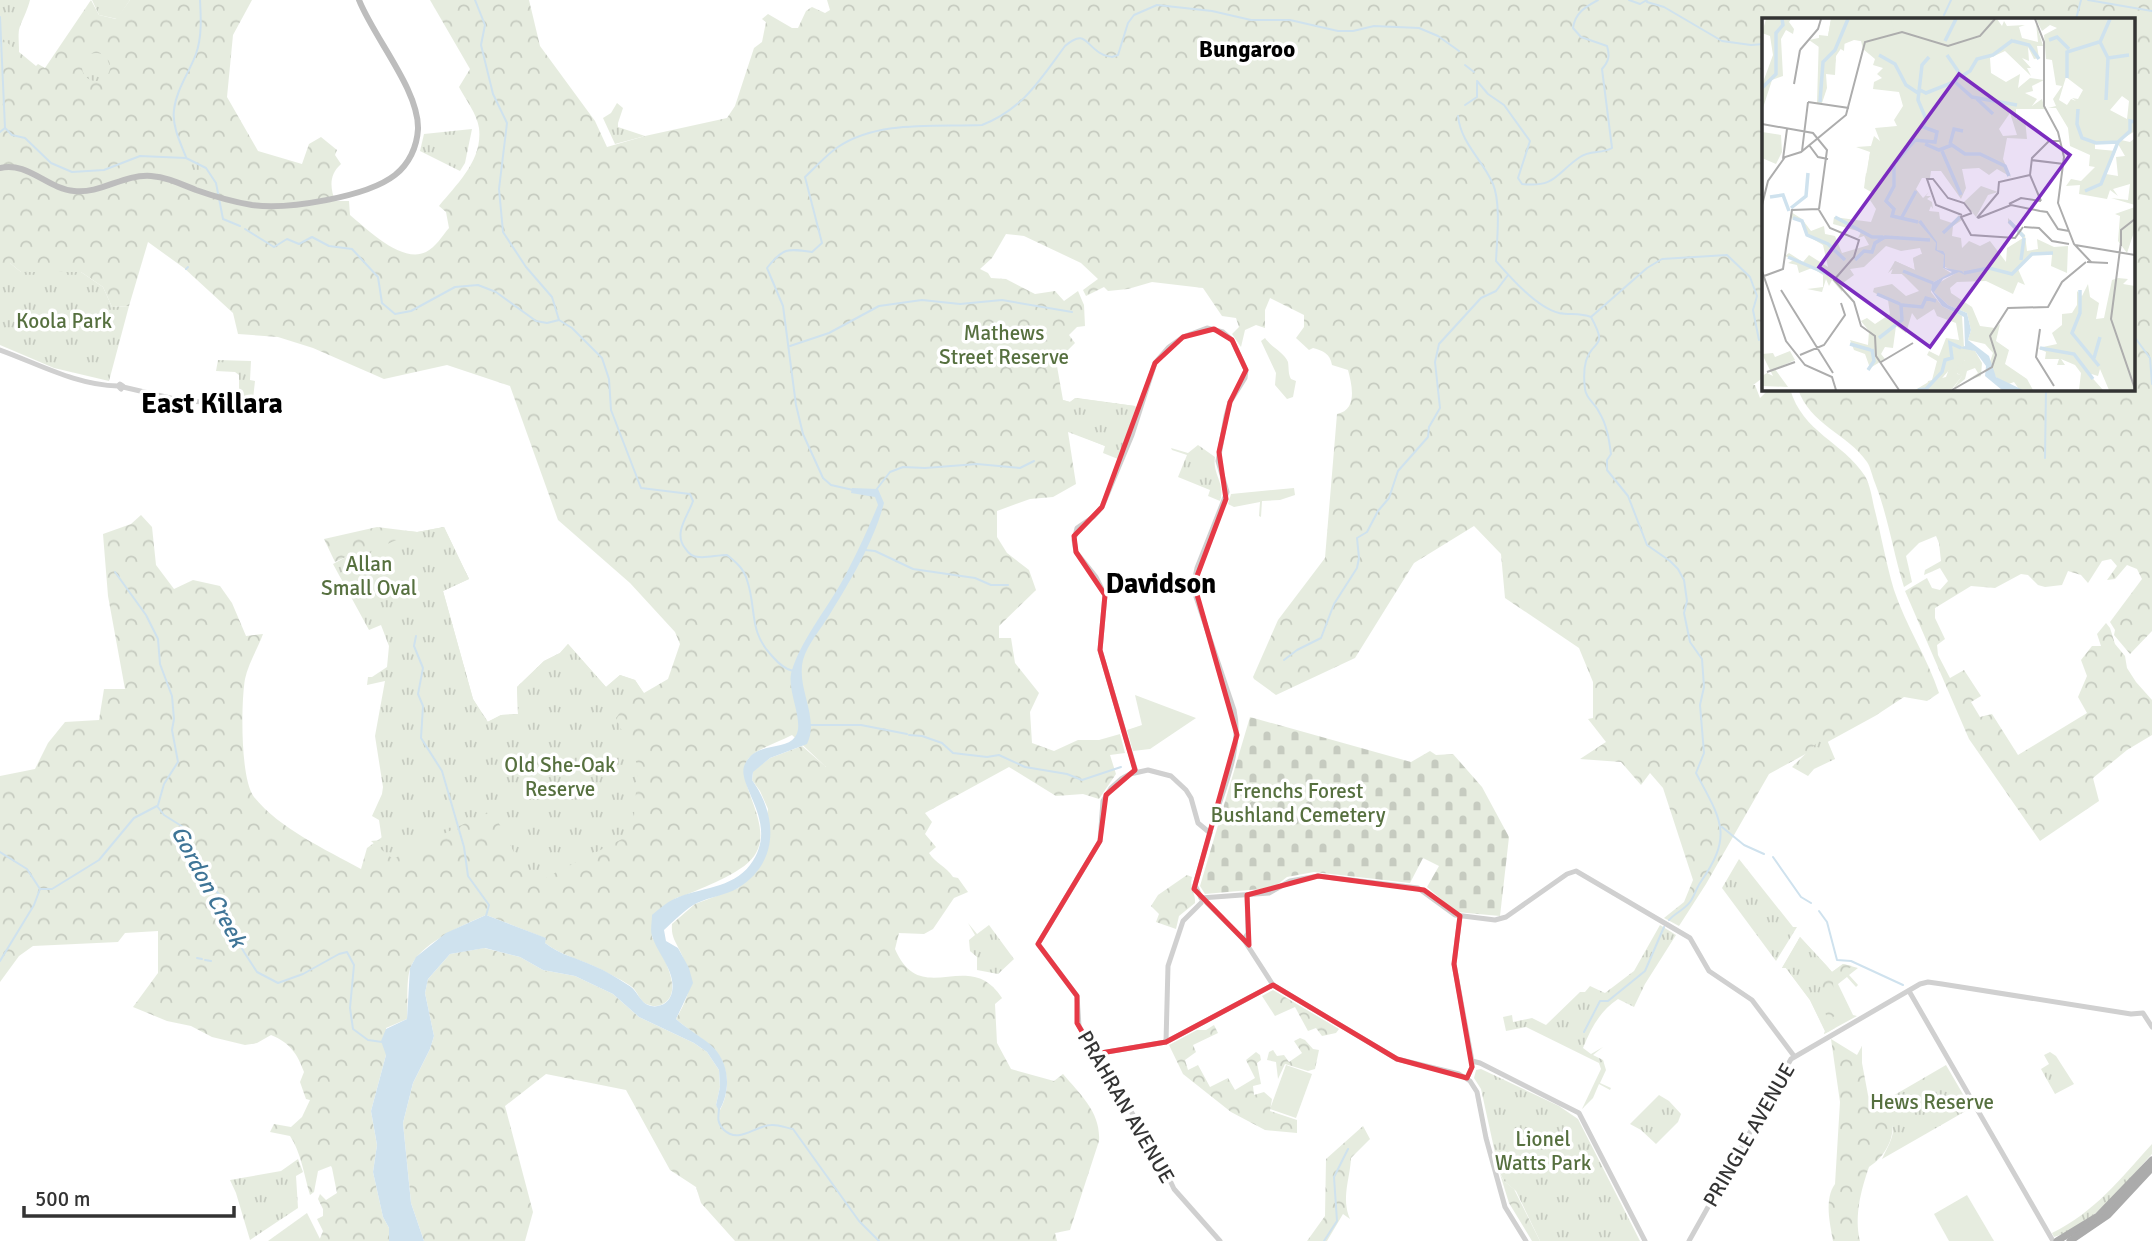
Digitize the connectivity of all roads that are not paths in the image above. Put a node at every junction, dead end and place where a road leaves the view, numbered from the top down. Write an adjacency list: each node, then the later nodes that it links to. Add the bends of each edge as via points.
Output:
1 (359, 0): 2 (main road, via 416,111 416,140 407,162 379,185 309,204 263,206 149,176 70,191 18,165)
2 (0, 167)
3 (0, 350): 4 (street, via 52,373 183,401)
4 (252, 404)
5 (1136, 772): 6 (street, via 1160,772 1177,780 1191,798 1198,823); 6 (street, via 1100,650 1105,595 1073,540 1077,528 1102,507 1155,363 1183,337 1208,328 1232,340 1247,370 1230,402 1218,461 1226,499 1194,582 1237,726 1234,751); 15 (street, PRAHRAN AVENUE, via 1121,779 1106,795 1100,841 1038,944 1077,996 1077,1023)
6 (1209, 831): 8 (street, via 1195,885)
7 (1247, 895): 8 (street); 9 (street, via 1318,876 1418,888); 10 (street, via 1248,933)
8 (1204, 901): 10 (street); 14 (street, via 1183,921 1168,966)
9 (1460, 916): 16 (street, via 1503,919 1576,871 1690,937 1710,972 1752,1000); 17 (street, via 1454,964)
10 (1244, 940): 11 (street)
11 (1273, 985): 14 (street); 18 (street, via 1397,1059)
12 (1909, 990): 13 (street, PRINGLE AVENUE, via 1928,982 2141,1013); 16 (street, PRINGLE AVENUE); 25 (street)
13 (2152, 1027)
14 (1166, 1042): 15 (street)
15 (1095, 1054): 21 (street, PRAHRAN AVENUE, via 1174,1189)
16 (1794, 1056): 24 (street, PRINGLE AVENUE)
17 (1472, 1061): 18 (street); 23 (street, via 1578,1114)
18 (1466, 1078): 22 (street, via 1477,1092 1506,1207)
19 (2152, 1160): 25 (main road, via 2098,1216)
20 (2152, 1168): 26 (main road, via 2108,1215)
21 (1220, 1241)
22 (1526, 1241)
23 (1645, 1241)
24 (1689, 1241)
25 (2055, 1241)
26 (2070, 1241)

